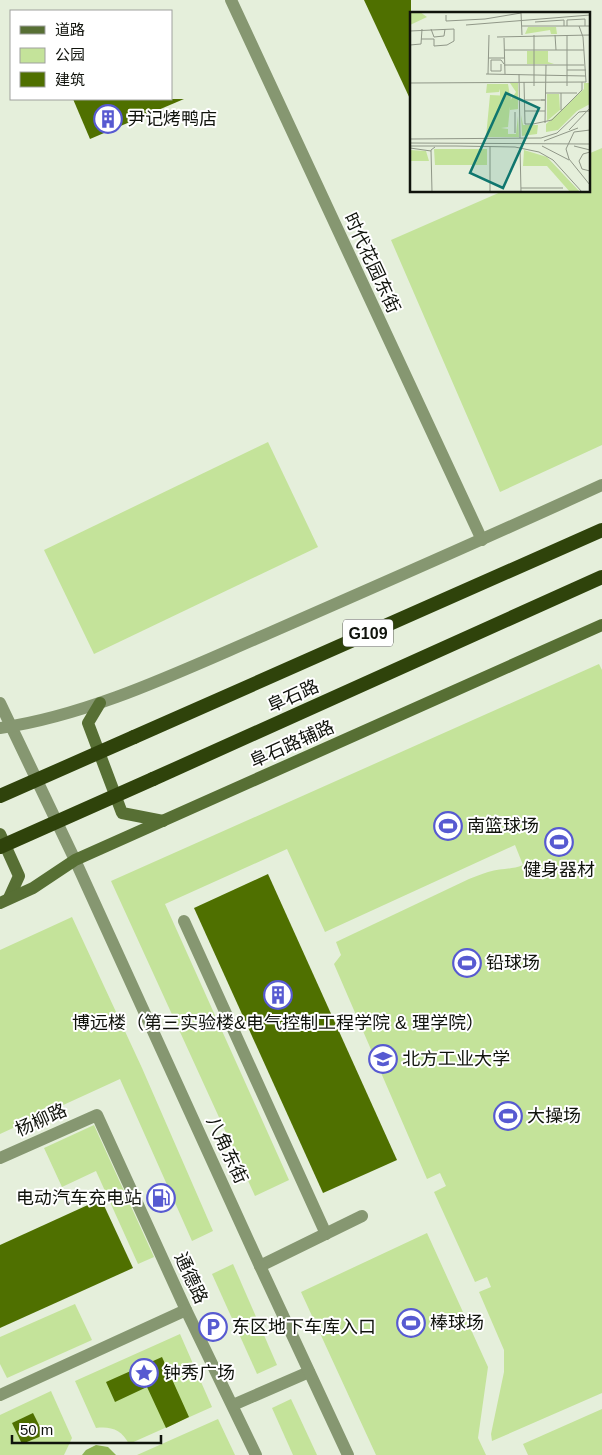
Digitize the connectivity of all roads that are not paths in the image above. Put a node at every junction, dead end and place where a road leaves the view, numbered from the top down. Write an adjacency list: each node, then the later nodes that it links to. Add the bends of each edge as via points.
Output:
1 (231, 0): 4 (street, 时代花园东街)
2 (602, 485): 4 (street)
3 (602, 530): 10 (highway, 阜石路 / G109, bridge)
4 (482, 540): 8 (street)
5 (602, 577): 13 (highway, 阜石路 / G109, bridge)
6 (602, 625): 11 (main road, 阜石路辅路)
7 (0, 703): 9 (street)
8 (100, 703): 9 (street); 11 (main road, via 88,723 122,813)
9 (6, 727): 14 (street, 八角东街)
10 (0, 796)
11 (163, 821): 14 (main road, 阜石路辅路)
12 (0, 834): 15 (main road, via 18,876)
13 (0, 847)
14 (75, 860): 15 (main road, 阜石路辅路, via 33,888); 21 (street, 八角东街)
15 (5, 901)
16 (184, 921): 20 (street)
17 (97, 1115): 18 (street, 杨柳路); 22 (street, 通德路)
18 (0, 1158)
19 (362, 1216): 20 (street)
20 (326, 1234): 21 (street)
21 (260, 1266): 23 (street, 八角东街)
22 (186, 1310): 24 (street); 25 (street, 通德路)
23 (310, 1372): 25 (street); 27 (street, 八角东街)
24 (0, 1395)
25 (233, 1405): 26 (street, 通德路)
26 (256, 1455)
27 (348, 1455)

